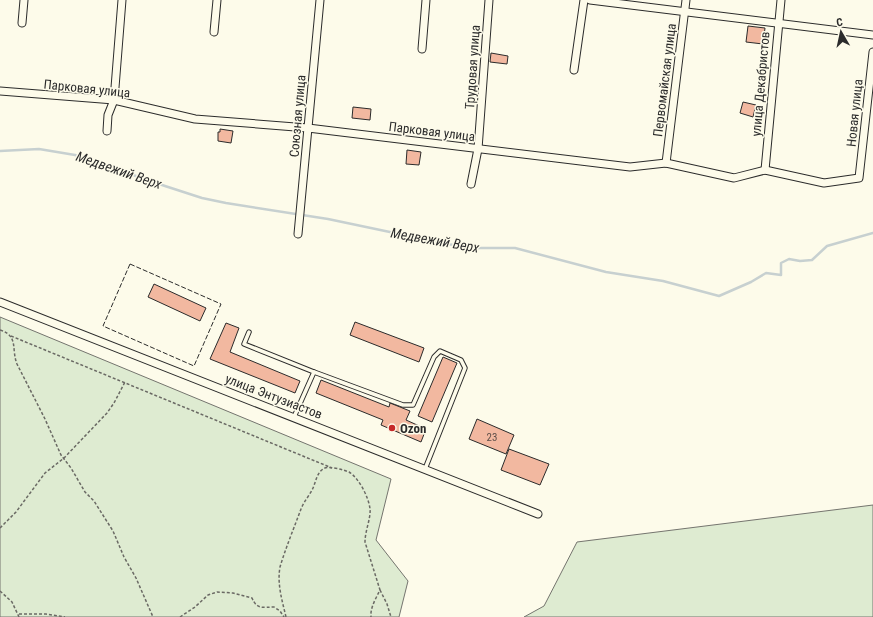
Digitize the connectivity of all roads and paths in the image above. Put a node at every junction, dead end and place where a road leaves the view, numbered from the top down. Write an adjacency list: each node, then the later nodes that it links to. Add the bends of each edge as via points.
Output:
1 (24, 0): 13 (street)
2 (122, 0): 20 (street)
3 (217, 0): 14 (street)
4 (320, 0): 21 (street, Союзная улица)
5 (426, 0): 16 (street)
6 (489, 0): 23 (street, Трудовая улица)
7 (584, 0): 18 (street)
8 (590, 0): 11 (street)
9 (686, 0): 11 (street, Первомайская улица)
10 (781, 0): 12 (street, улица Декабристов)
11 (685, 12): 12 (street); 24 (street, Первомайская улица)
12 (778, 22): 15 (street); 25 (street, улица Декабристов)
13 (22, 23)
14 (214, 32)
15 (873, 35)
16 (422, 49)
17 (873, 52): 26 (street, Новая улица)
18 (574, 70)
19 (0, 91): 20 (street, Парковая улица)
20 (114, 100): 21 (street, Парковая улица, via 195,119); 22 (street, via 108,115)
21 (308, 128): 23 (street, Парковая улица); 28 (street, Союзная улица)
22 (108, 131)
23 (478, 149): 24 (street, Парковая улица, via 630,167); 27 (street, Трудовая улица)
24 (666, 163): 25 (street, Парковая улица, via 734,178)
25 (765, 170): 26 (street, Парковая улица, via 824,183)
26 (859, 178)
27 (471, 184)
28 (298, 234)
29 (0, 302): 35 (street, улица Энтузиастов)
30 (0, 330): 32 (path)
31 (249, 332): 33 (lane, via 244,344)
32 (11, 336): 34 (path); 36 (path, via 16,364)
33 (314, 372): 35 (lane); 38 (lane, via 403,405 413,405 434,357 440,351 461,360 465,368)
34 (125, 382): 36 (path, via 107,413); 37 (path)
35 (294, 417): 38 (street, улица Энтузиастов)
36 (64, 458): 40 (path, via 45,473 16,512); 46 (path, via 113,531)
37 (332, 468): 41 (path, via 348,471 364,490 370,510 365,542); 48 (path, via 322,469 318,475 301,509 280,567 279,588)
38 (426, 469): 39 (street, улица Энтузиастов)
39 (538, 514)
40 (0, 528)
41 (380, 590): 49 (path); 50 (path)
42 (0, 591): 43 (path, via 12,602)
43 (19, 614): 44 (path); 45 (path)
44 (19, 617)
45 (64, 617)
46 (153, 617)
47 (180, 617): 48 (path, via 196,607 208,594 217,592 252,598 255,605 274,607)
48 (285, 617)
49 (371, 617)
50 (391, 617)

